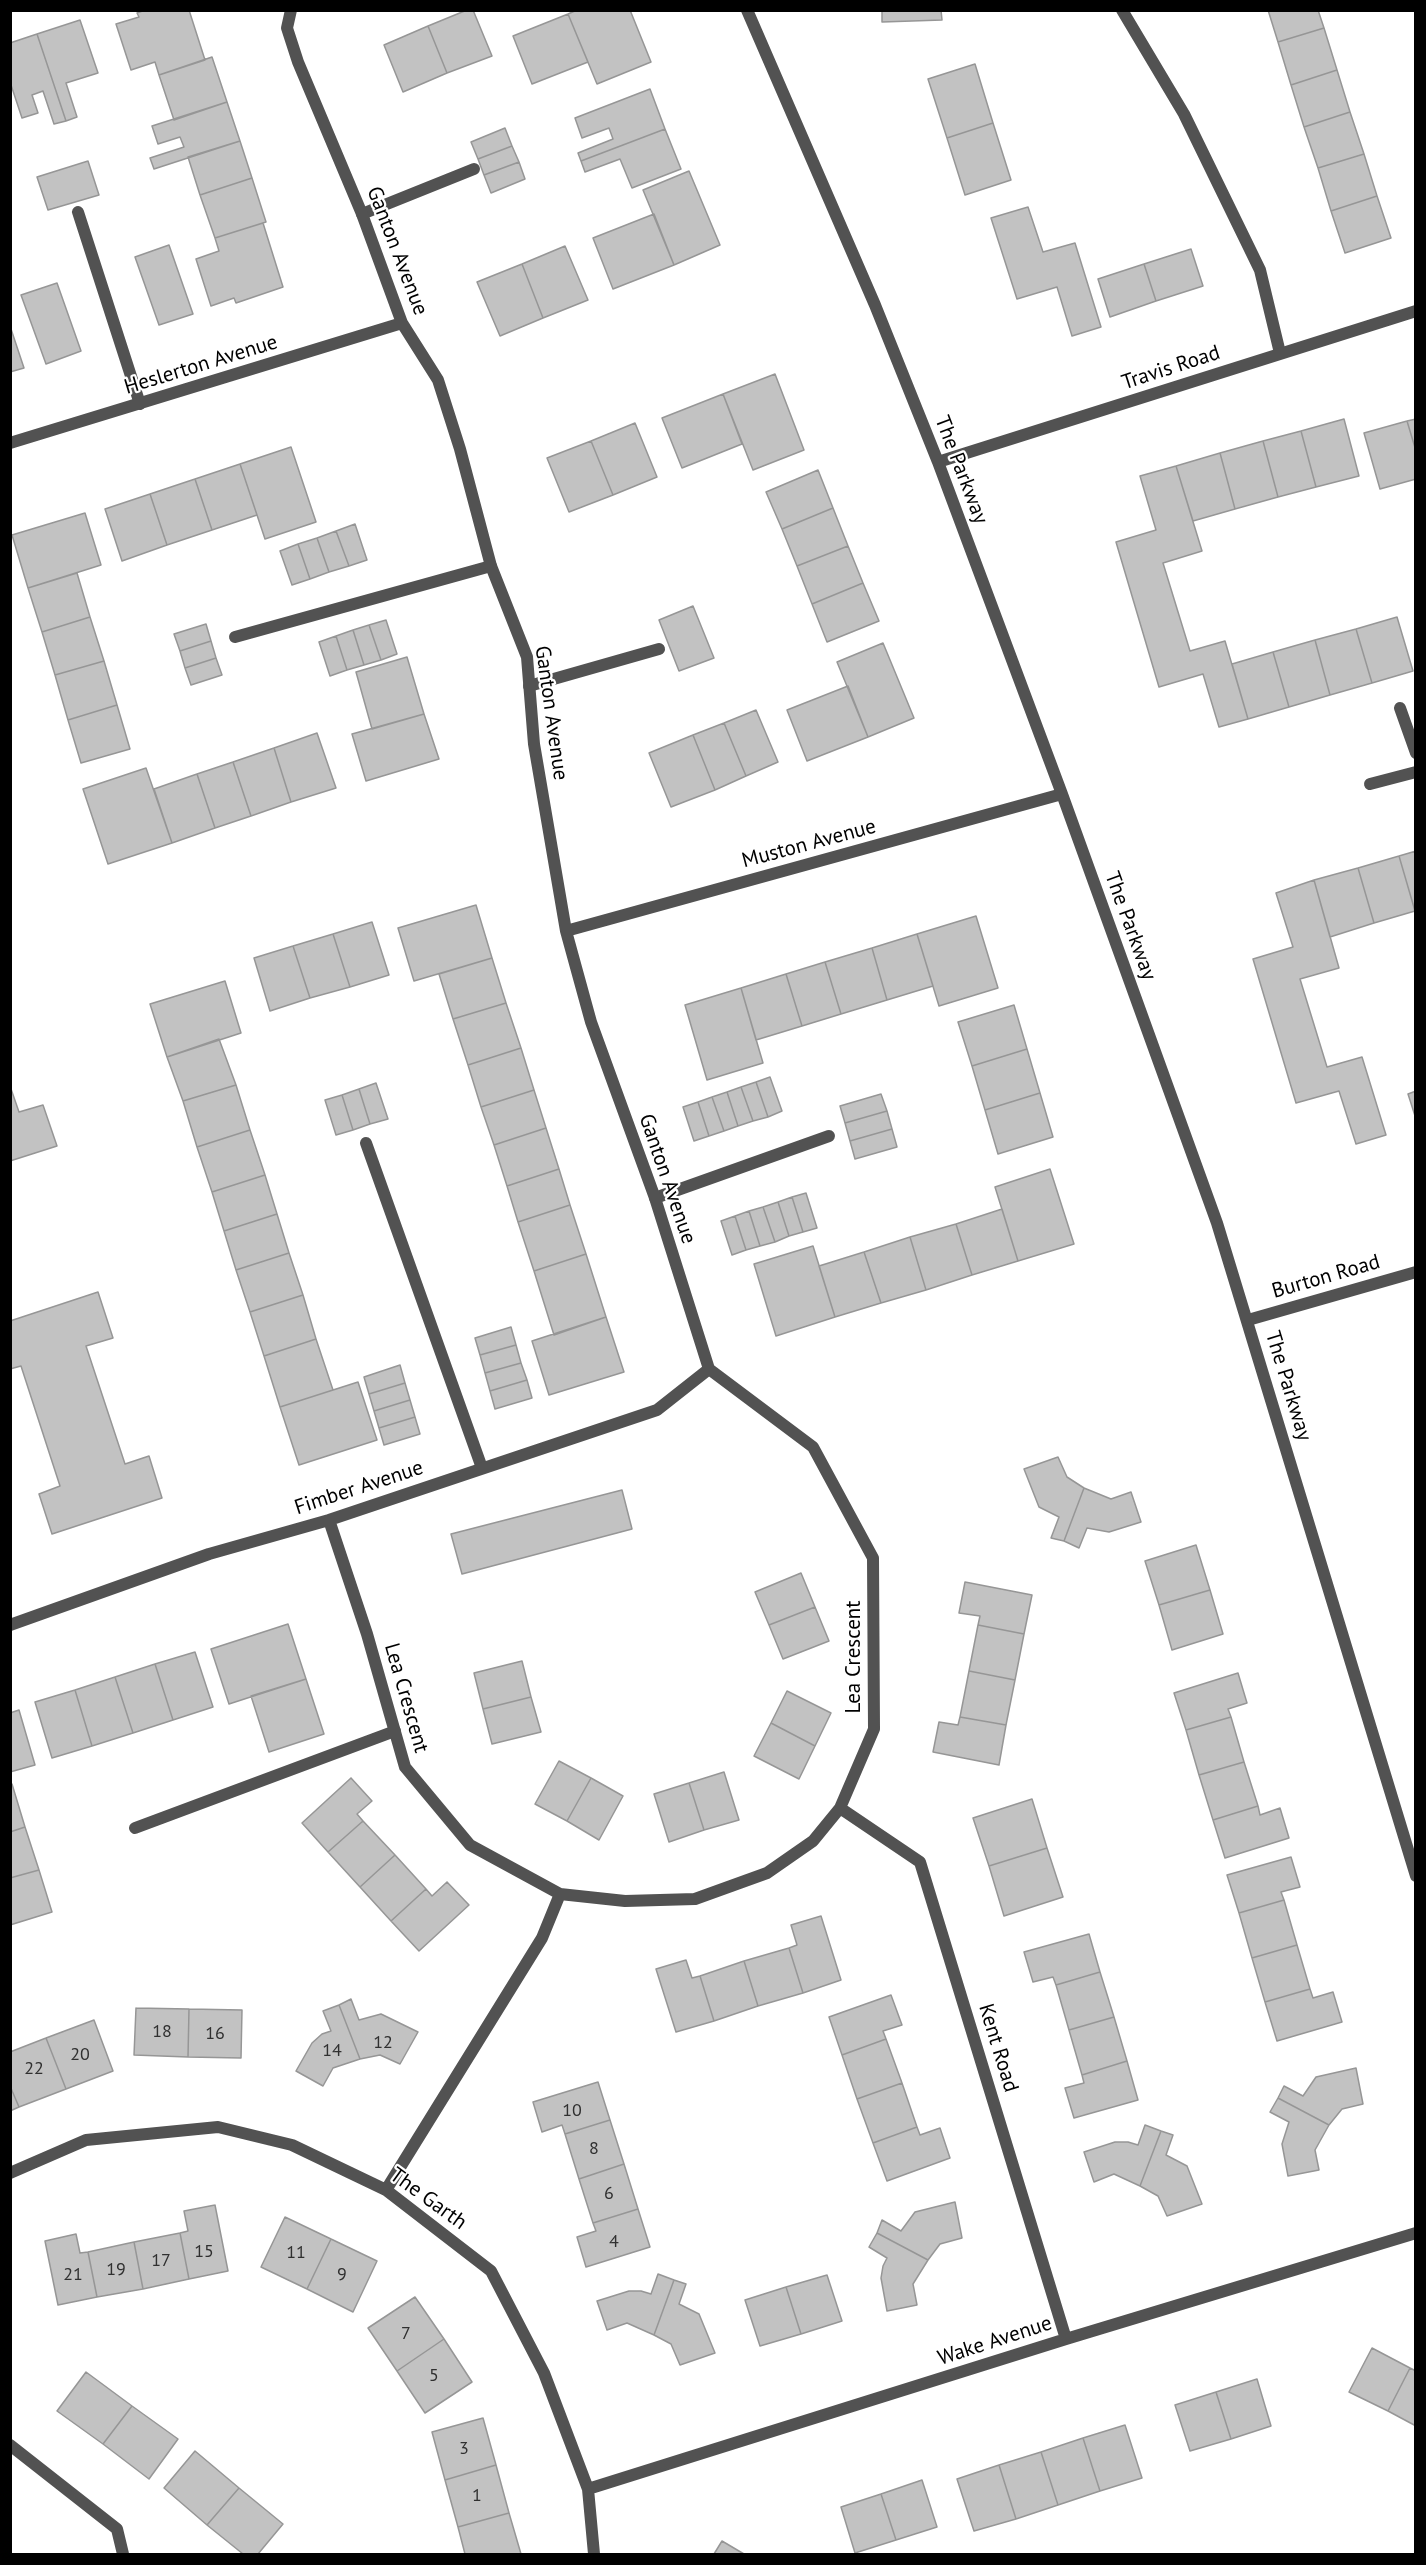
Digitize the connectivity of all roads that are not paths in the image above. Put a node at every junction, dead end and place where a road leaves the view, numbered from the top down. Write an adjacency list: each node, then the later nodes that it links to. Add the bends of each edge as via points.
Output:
1 (291, 10): 6 (street, Ganton Avenue, via 287,28 298,62)
2 (747, 10): 12 (street, The Parkway, via 875,304)
3 (1122, 10): 9 (street, via 1184,114 1260,270)
4 (474, 169): 6 (street)
5 (78, 212): 10 (street)
6 (362, 214): 8 (street, Ganton Avenue)
7 (1416, 311): 9 (street, Travis Road)
8 (402, 323): 10 (street, Heslerton Avenue); 13 (street, Ganton Avenue, via 438,380)
9 (1280, 353): 12 (street, Travis Road)
10 (140, 404): 11 (street, Heslerton Avenue)
11 (10, 443)
12 (938, 462): 21 (street, The Parkway)
13 (491, 566): 14 (street); 16 (street, Ganton Avenue, via 527,657)
14 (235, 637)
15 (659, 649): 16 (street)
16 (529, 686): 22 (street, Ganton Avenue, via 534,744)
17 (1400, 708): 18 (street)
18 (1416, 753)
19 (1416, 772): 20 (street)
20 (1370, 784)
21 (1062, 794): 22 (street, Muston Avenue); 27 (street, The Parkway, via 1217,1222)
22 (566, 931): 25 (street, Ganton Avenue, via 591,1022)
23 (829, 1136): 25 (street)
24 (366, 1143): 29 (street)
25 (655, 1198): 28 (street, Ganton Avenue)
26 (1416, 1272): 27 (street, Burton Road)
27 (1248, 1320): 35 (street, The Parkway)
28 (709, 1369): 29 (street, Fimber Avenue, via 657,1410); 33 (street, Lea Crescent, via 813,1447 873,1558 874,1729)
29 (482, 1468): 30 (street, Fimber Avenue)
30 (329, 1520): 31 (street, Fimber Avenue, via 209,1554); 32 (street, Lea Crescent)
31 (10, 1624)
32 (395, 1731): 34 (street); 36 (street, Lea Crescent, via 405,1767 470,1845)
33 (840, 1808): 36 (street, Lea Crescent, via 813,1841 767,1873 695,1899 626,1901); 40 (street, Kent Road, via 920,1862)
34 (135, 1828)
35 (1416, 1876)
36 (560, 1894): 38 (street, via 542,1938)
37 (10, 2173): 38 (street, The Garth, via 86,2140 218,2127 292,2145)
38 (386, 2190): 42 (street, The Garth, via 491,2271 544,2373)
39 (1416, 2233): 40 (street, Wake Avenue)
40 (1066, 2339): 42 (street, Wake Avenue)
41 (10, 2445): 43 (street, via 117,2529)
42 (588, 2489): 44 (street, The Garth)
43 (123, 2554)
44 (594, 2554)

